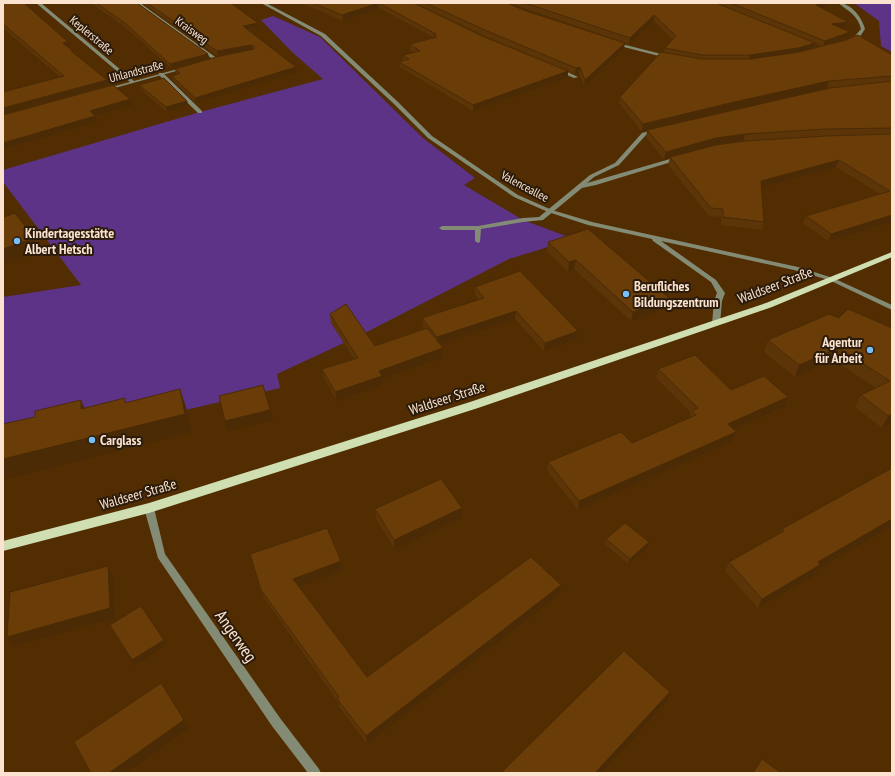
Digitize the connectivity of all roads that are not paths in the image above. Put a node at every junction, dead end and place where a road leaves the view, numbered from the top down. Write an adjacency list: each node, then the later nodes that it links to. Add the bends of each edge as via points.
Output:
1 (38, 3): 15 (street, Keplerstraße)
2 (137, 3): 9 (street, Kraisweg)
3 (263, 3): 21 (street, Valenceallee, via 322,35 430,137 516,196)
4 (840, 3): 6 (street, via 862,22 863,29 859,38)
5 (606, 40): 8 (street)
6 (846, 42)
7 (223, 58): 9 (street)
8 (672, 58)
9 (216, 60): 10 (street)
10 (209, 61)
11 (188, 67): 13 (street, Uhlandstraße)
12 (555, 68): 14 (street)
13 (161, 74): 15 (street, Uhlandstraße); 17 (street)
14 (576, 77)
15 (133, 82): 16 (street, Uhlandstraße)
16 (102, 91)
17 (200, 112)
18 (666, 129): 20 (street, via 644,134 617,164 592,176)
19 (688, 155): 20 (street)
20 (580, 186): 21 (street)
21 (550, 211): 23 (street, via 541,219); 24 (street, Valenceallee, via 590,224)
22 (442, 228): 23 (street)
23 (478, 228): 25 (street)
24 (653, 239): 27 (street, Valenceallee, via 767,261); 29 (street, via 714,281 720,293)
25 (478, 241)
26 (892, 254): 27 (main road, Waldseer Straße)
27 (831, 279): 28 (street, Valenceallee); 29 (main road, Waldseer Straße)
28 (892, 308)
29 (716, 324): 30 (main road, Waldseer Straße, via 474,405)
30 (149, 508): 31 (main road, Waldseer Straße); 32 (street, Angerweg, via 161,555 276,722)
31 (3, 546)
32 (315, 773)

